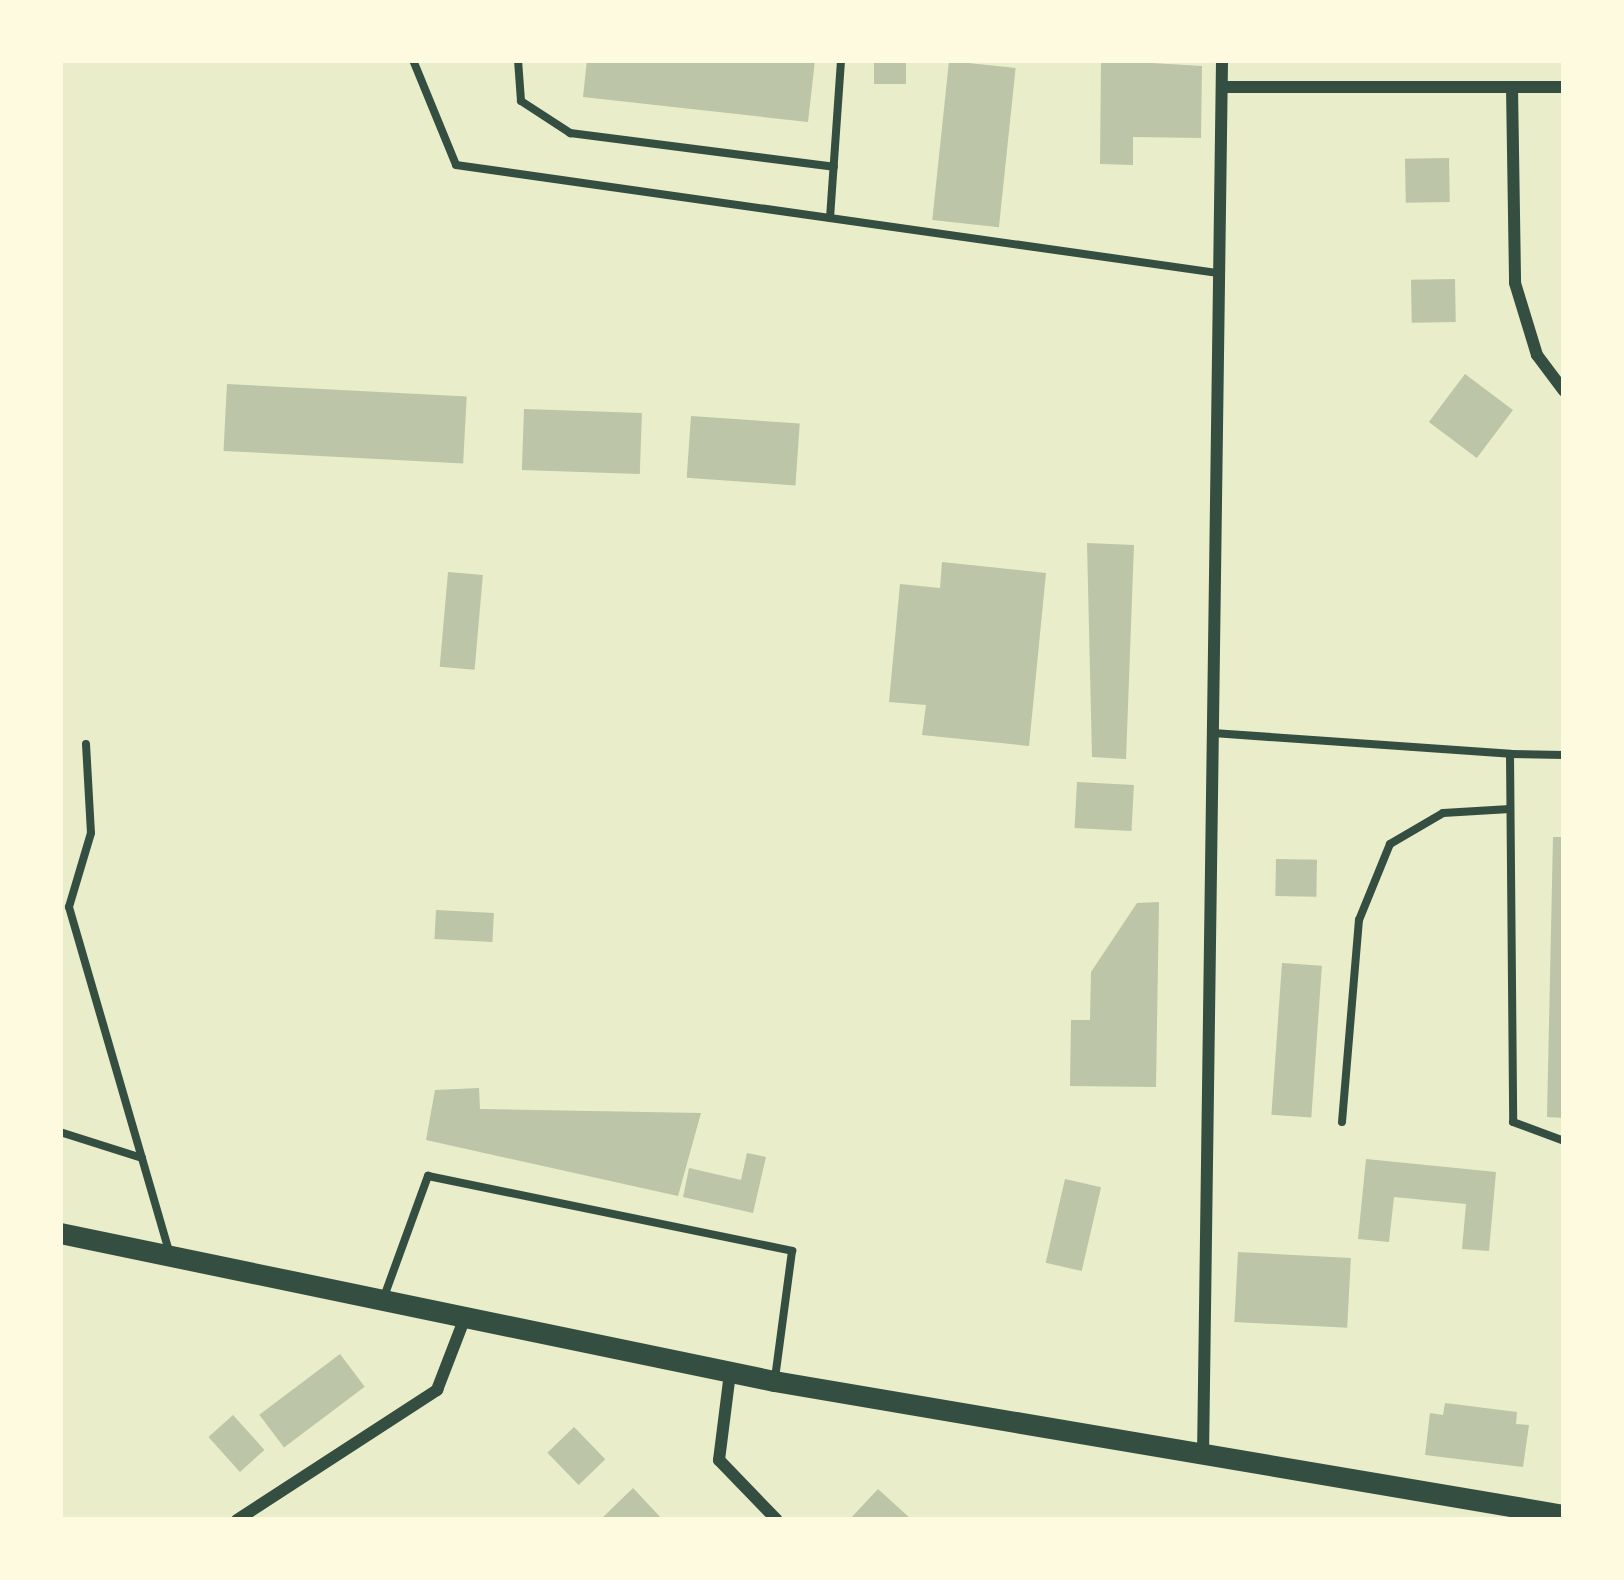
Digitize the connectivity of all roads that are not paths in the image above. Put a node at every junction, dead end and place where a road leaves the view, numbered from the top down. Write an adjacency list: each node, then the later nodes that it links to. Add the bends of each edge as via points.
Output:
1 (412, 60): 9 (lane, via 456,165)
2 (518, 60): 8 (lane, via 521,101 570,133)
3 (842, 60): 8 (lane)
4 (1222, 60): 5 (street)
5 (1222, 87): 7 (street); 10 (street)
6 (1564, 87): 7 (street)
7 (1512, 88): 11 (street, via 1515,283 1538,355)
8 (834, 166): 9 (lane)
9 (830, 218): 10 (lane)
10 (1220, 273): 12 (street)
11 (1564, 391)
12 (1213, 733): 14 (lane); 27 (street)
13 (86, 744): 20 (lane, via 91,832 69,908)
14 (1510, 754): 15 (lane); 16 (lane)
15 (1564, 755)
16 (1510, 808): 17 (lane, via 1442,813 1390,844 1359,920); 19 (lane, via 1513,1122)
17 (1342, 1122)
18 (60, 1132): 20 (lane)
19 (1564, 1141)
20 (143, 1158): 22 (lane)
21 (60, 1233): 22 (main road)
22 (172, 1264): 23 (main road)
23 (380, 1307): 24 (main road); 26 (lane, via 428,1176 792,1251)
24 (464, 1320): 25 (main road); 29 (street, via 437,1390)
25 (730, 1372): 26 (main road); 30 (street, via 719,1460)
26 (774, 1381): 27 (main road)
27 (1203, 1460): 28 (main road)
28 (1562, 1514)
29 (237, 1520)
30 (777, 1520)

